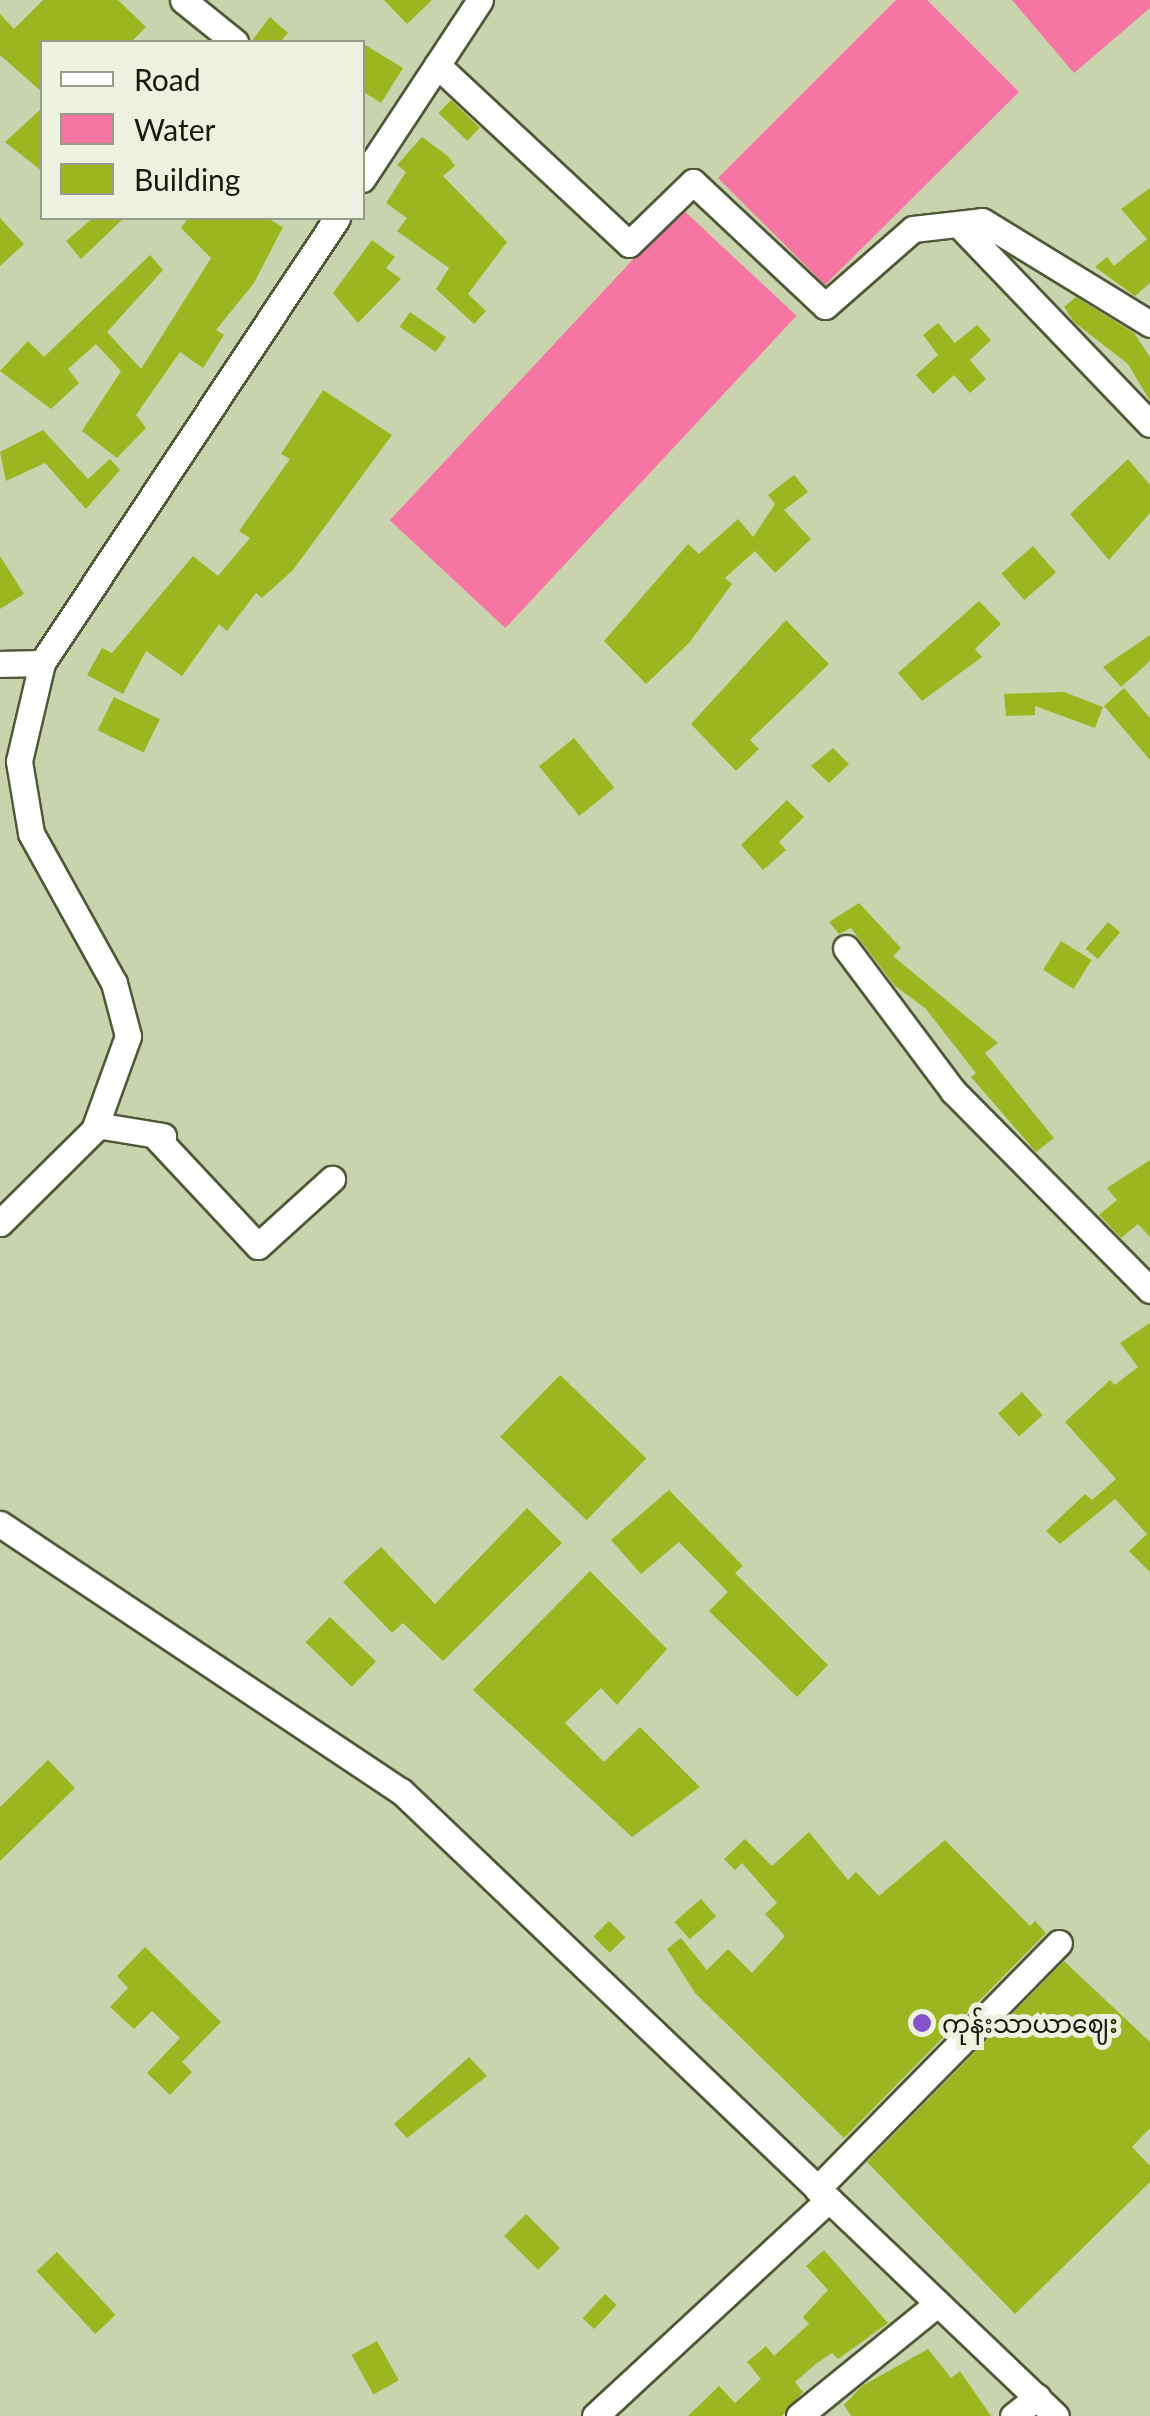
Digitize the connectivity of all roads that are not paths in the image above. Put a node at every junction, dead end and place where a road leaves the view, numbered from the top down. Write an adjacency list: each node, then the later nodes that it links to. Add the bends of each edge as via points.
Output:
1 (183, 0): 3 (street)
2 (480, 0): 4 (street)
3 (233, 40)
4 (437, 65): 5 (street); 7 (street, via 629,244 693,182 825,306 913,229)
5 (370, 151)
6 (336, 220): 10 (street)
7 (960, 226): 8 (street, via 982,221); 9 (street)
8 (1150, 324)
9 (1149, 421)
10 (42, 663): 11 (street); 13 (street, via 19,762 31,832 114,984 128,1036)
11 (0, 664)
12 (846, 948): 16 (street, via 953,1090)
13 (96, 1124): 14 (street, via 159,1136 258,1246); 15 (street)
14 (332, 1179)
15 (0, 1223)
16 (1150, 1290)
17 (0, 1524): 19 (street, via 402,1791)
18 (1058, 1943): 19 (street)
19 (822, 2194): 20 (street); 22 (street)
20 (937, 2304): 21 (street); 23 (street)
21 (1036, 2397): 24 (street); 25 (street)
22 (595, 2416)
23 (799, 2416)
24 (1013, 2416)
25 (1056, 2416)

